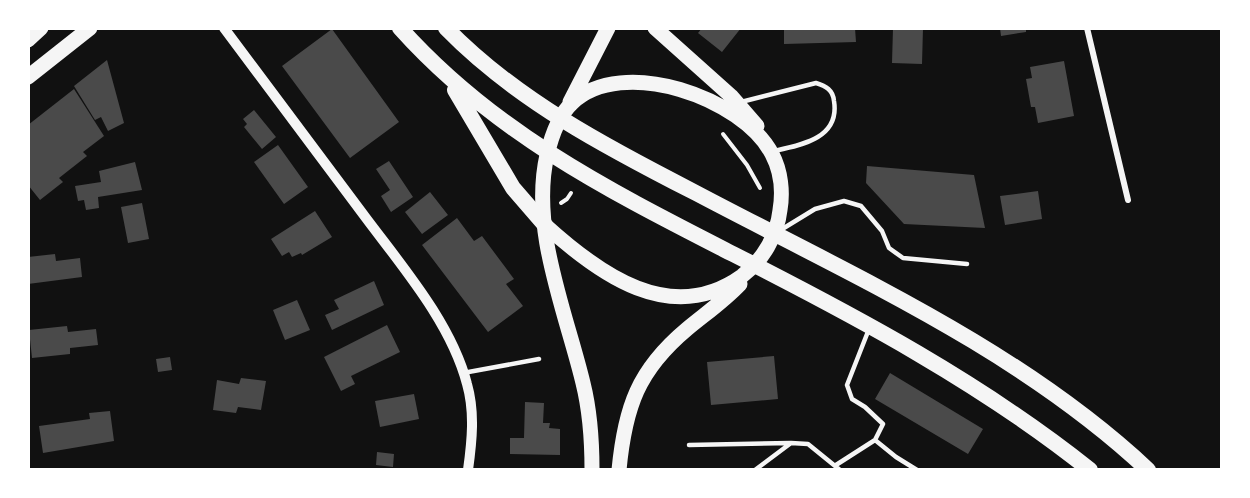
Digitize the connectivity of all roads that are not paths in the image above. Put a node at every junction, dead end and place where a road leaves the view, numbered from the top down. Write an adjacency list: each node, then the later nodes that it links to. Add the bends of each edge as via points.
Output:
1 (41, 28): 9 (main road)
2 (90, 28): 11 (main road)
3 (224, 28): 24 (street, via 405,270 445,333)
4 (400, 28): 10 (highway)
5 (446, 28): 14 (highway, via 499,75)
6 (608, 28): 14 (main road)
7 (656, 28): 12 (main road)
8 (1087, 28): 17 (street)
9 (28, 40)
10 (447, 76): 16 (highway); 18 (highway, via 513,188)
11 (28, 77)
12 (737, 102): 13 (lane); 15 (main road); 15 (lane, via 816,83 827,87 834,96 836,113 832,127 820,136)
13 (720, 107): 14 (main road, via 680,89 621,82 606,84 584,95 572,103); 15 (main road, via 751,128)
14 (562, 118): 16 (main road); 19 (highway)
15 (771, 152): 19 (main road, via 781,196)
16 (547, 153): 18 (main road); 21 (highway)
17 (1128, 200)
18 (545, 225): 21 (main road, via 609,275 640,290 665,295 680,297 720,289); 30 (main road, via 591,424)
19 (774, 234): 20 (lane, via 815,209 844,201 861,207 882,231 889,248 903,258); 21 (main road); 35 (highway, via 986,348 1076,410)
20 (967, 264)
21 (756, 266): 22 (highway); 31 (main road, via 646,372 629,411)
22 (870, 326): 25 (lane, via 847,385 852,399 883,424); 34 (highway, via 985,394)
23 (539, 359): 24 (lane)
24 (464, 373): 29 (street, via 472,410)
25 (875, 440): 28 (lane); 33 (lane)
26 (791, 443): 27 (lane); 28 (lane, via 808,444); 32 (lane)
27 (689, 445)
28 (838, 467)
29 (468, 470)
30 (592, 470)
31 (619, 470)
32 (755, 470)
33 (916, 470)
34 (1090, 470)
35 (1148, 470)

